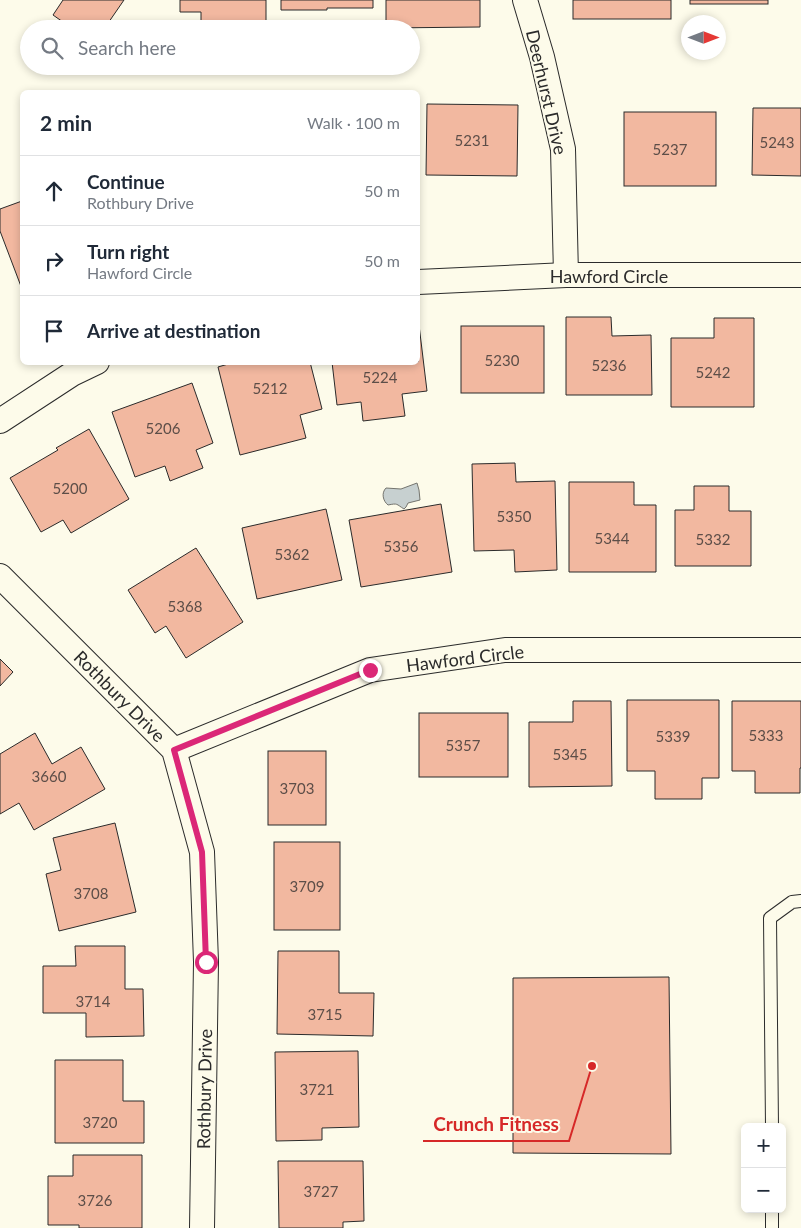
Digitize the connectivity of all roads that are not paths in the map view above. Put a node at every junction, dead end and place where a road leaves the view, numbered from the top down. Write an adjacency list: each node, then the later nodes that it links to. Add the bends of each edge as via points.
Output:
1 (525, 0): 2 (street, Deerhurst Drive, via 563,149)
2 (566, 275): 3 (street, Hawford Circle); 4 (street, Hawford Circle)
3 (801, 275)
4 (420, 282)
5 (91, 365): 6 (street)
6 (0, 421)
7 (0, 576): 9 (street, Rothbury Drive)
8 (801, 650): 9 (street, Hawford Circle, via 505,650 370,670)
9 (174, 750): 13 (street, Rothbury Drive, via 202,852 206,962)
10 (801, 901): 11 (lane, via 792,902 770,918)
11 (772, 1123)
12 (772, 1213): 14 (lane)
13 (202, 1228)
14 (772, 1228)

